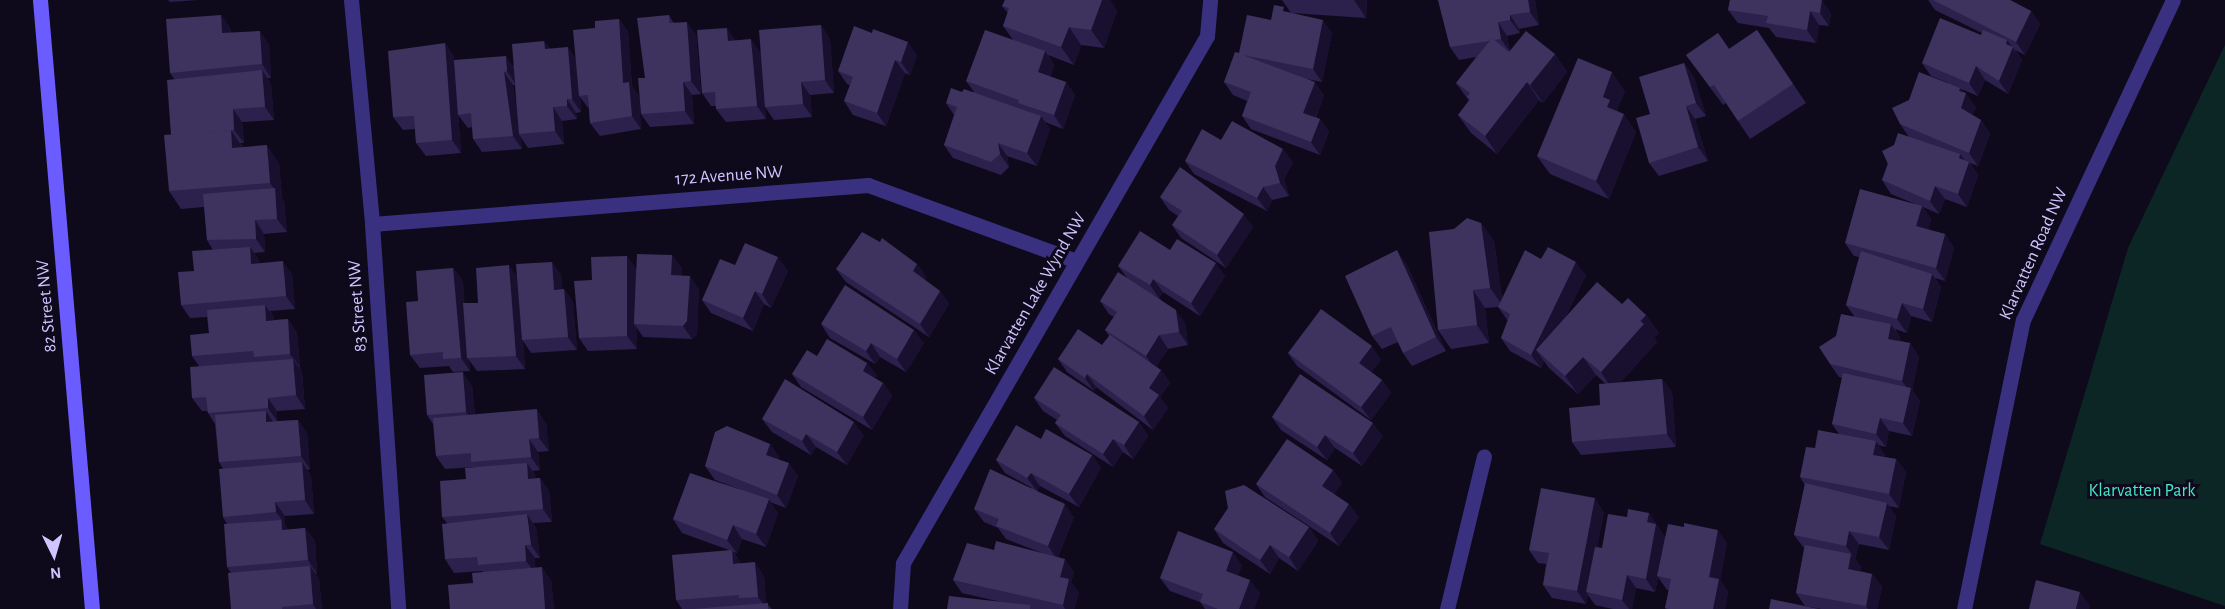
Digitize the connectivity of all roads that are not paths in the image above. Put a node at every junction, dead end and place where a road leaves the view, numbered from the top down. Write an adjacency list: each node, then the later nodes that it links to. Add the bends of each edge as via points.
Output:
1 (40, 0): 8 (main road, 82 Street NW)
2 (351, 0): 5 (street, 83 Street NW)
3 (1210, 0): 6 (street, Klarvatten Lake Wynd NW, via 1207,36)
4 (2173, 0): 12 (street, Klarvatten Road NW, via 2023,320)
5 (372, 224): 6 (street, 172 Avenue NW, via 868,185); 9 (street, 83 Street NW)
6 (1077, 261): 10 (street, Klarvatten Lake Wynd NW, via 903,563)
7 (1484, 456): 11 (street)
8 (92, 609)
9 (398, 609)
10 (900, 609)
11 (1447, 609)
12 (1964, 609)

